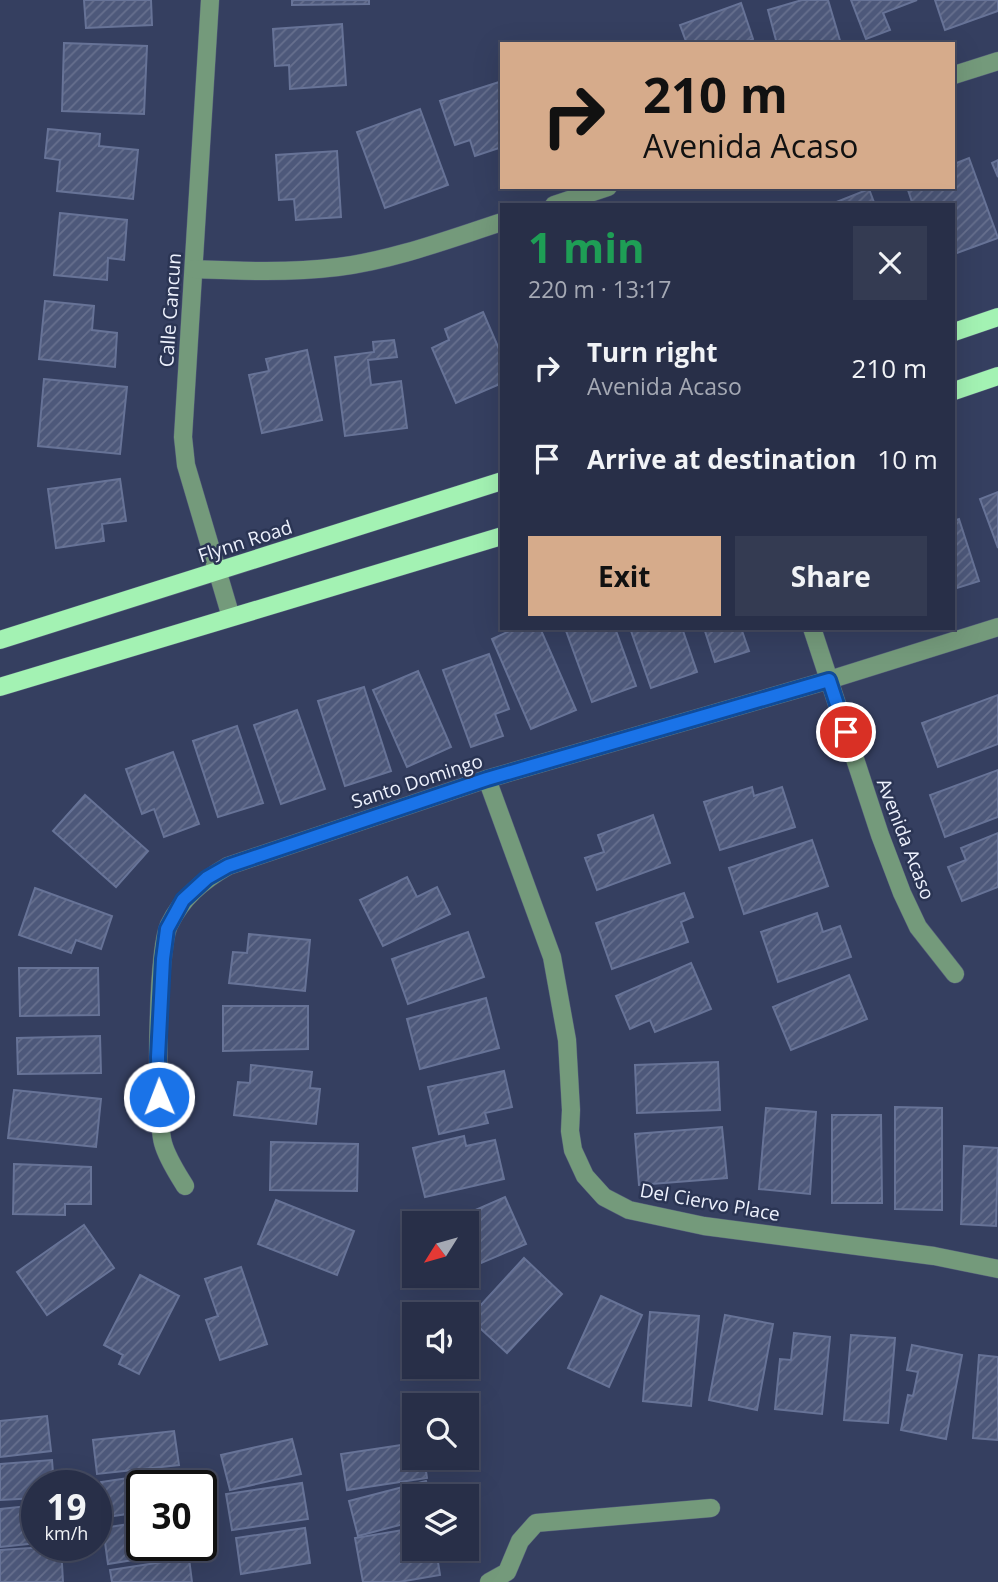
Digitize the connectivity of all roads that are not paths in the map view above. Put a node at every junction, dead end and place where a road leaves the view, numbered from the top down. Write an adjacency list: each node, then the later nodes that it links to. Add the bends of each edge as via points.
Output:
1 (210, 0): 7 (street, Calle Cancun)
2 (998, 61): 3 (street)
3 (955, 75)
4 (602, 189): 5 (street)
5 (560, 203)
6 (500, 223): 7 (street, via 405,253 341,267 281,272)
7 (194, 269): 14 (street, Calle Cancun, via 183,437 186,465)
8 (998, 317): 9 (main road)
9 (955, 332)
10 (998, 376): 11 (main road)
11 (955, 391)
12 (500, 482): 14 (main road, Flynn Road)
13 (500, 537): 15 (main road)
14 (216, 572): 15 (street, Calle Cancun); 18 (main road, Flynn Road)
15 (231, 617): 20 (main road)
16 (998, 627): 19 (street, Santo Domingo)
17 (813, 630): 19 (street, Avenida Acaso)
18 (0, 640)
19 (829, 680): 21 (street, Santo Domingo); 22 (street, Avenida Acaso, via 902,892 918,927)
20 (0, 687)
21 (487, 779): 23 (street, Santo Domingo, via 228,866 183,900 167,929 158,1057 163,1143); 24 (street, Del Ciervo Place, via 552,957 567,1040 573,1150 585,1176 604,1197 629,1210 704,1226 934,1256)
22 (955, 974)
23 (185, 1186)
24 (998, 1269)
25 (711, 1508): 26 (street, via 536,1523 520,1541 507,1572)
26 (489, 1582)

